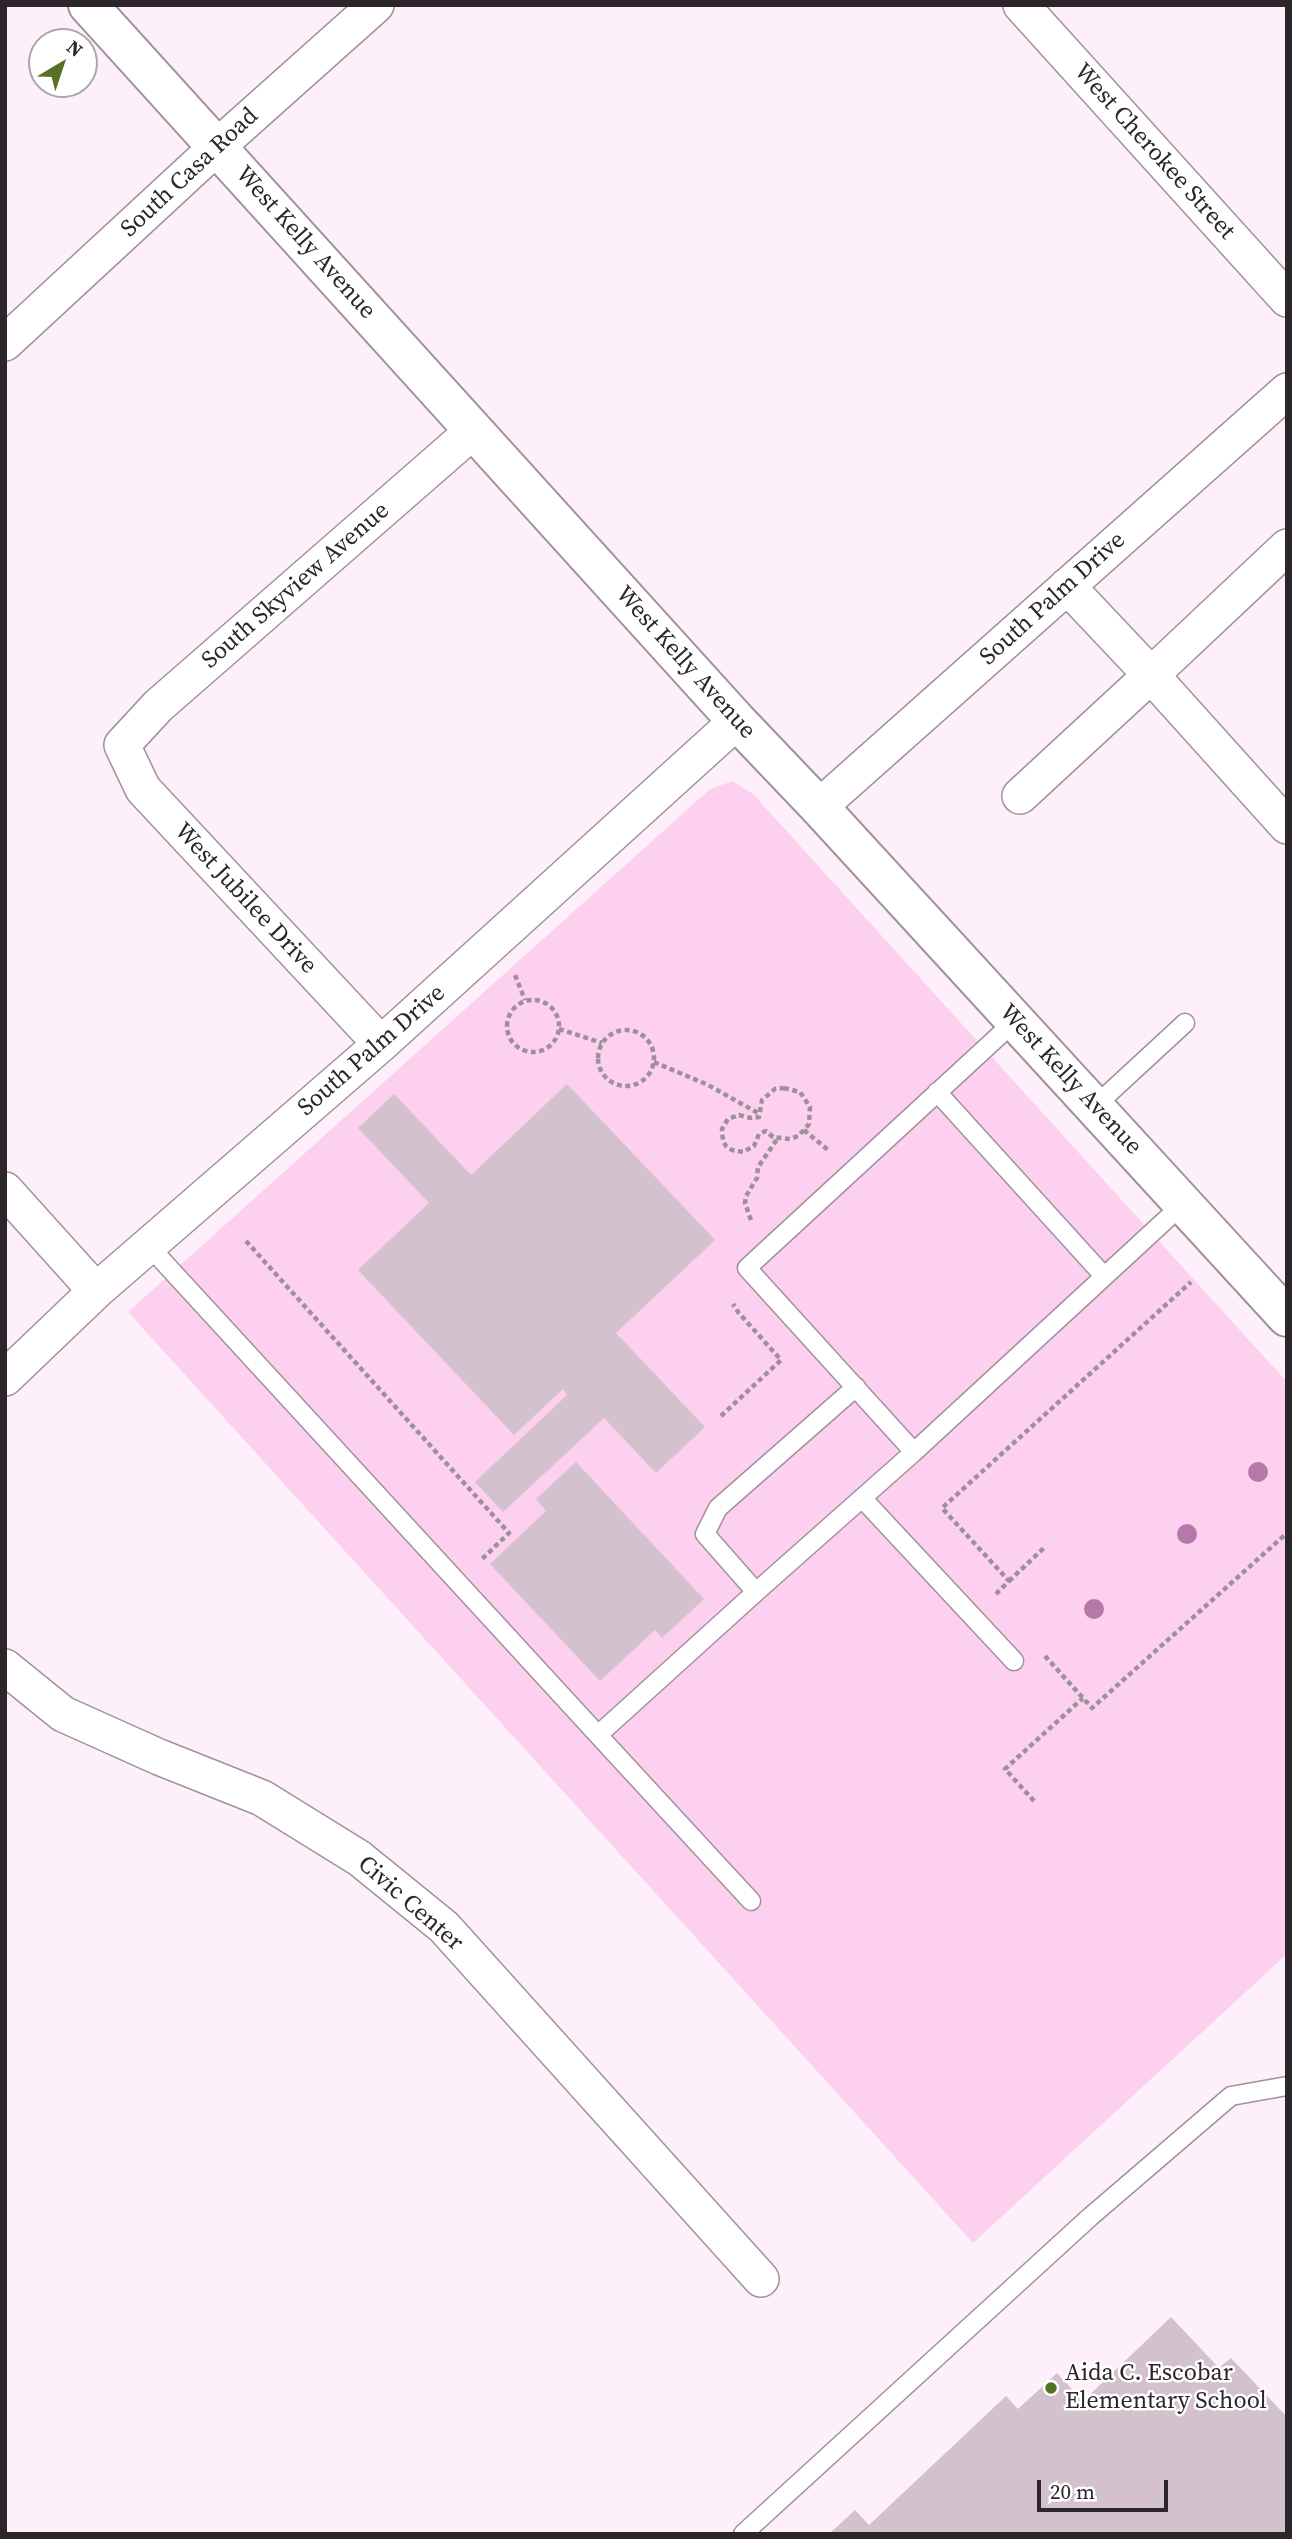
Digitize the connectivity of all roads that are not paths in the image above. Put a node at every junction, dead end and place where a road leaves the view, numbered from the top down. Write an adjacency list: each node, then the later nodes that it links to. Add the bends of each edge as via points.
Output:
1 (88, 5): 4 (street, West Kelly Avenue)
2 (376, 5): 4 (street, South Casa Road)
3 (1021, 5): 5 (street, West Cherokee Street)
4 (218, 146): 6 (street, South Casa Road); 8 (street, West Kelly Avenue)
5 (1287, 299)
6 (5, 344)
7 (1287, 391): 10 (street, South Palm Drive)
8 (473, 431): 12 (street, West Kelly Avenue); 13 (street, South Skyview Avenue, via 158,706)
9 (1287, 547): 11 (street)
10 (1067, 586): 11 (street); 15 (street, South Palm Drive)
11 (1150, 676): 14 (street); 16 (street)
12 (737, 721): 15 (street, West Kelly Avenue); 19 (street, South Palm Drive)
13 (122, 745): 19 (street, West Jubilee Drive, via 142,789)
14 (1020, 796)
15 (819, 807): 17 (street, West Kelly Avenue)
16 (1287, 826)
17 (1015, 1021): 20 (lane); 21 (street, West Kelly Avenue)
18 (1185, 1023): 21 (lane)
19 (381, 1044): 24 (street, South Palm Drive)
20 (937, 1092): 25 (lane); 29 (lane, via 747,1268)
21 (1094, 1107): 23 (street, West Kelly Avenue)
22 (5, 1190): 26 (street)
23 (1183, 1204): 25 (lane); 27 (street, West Kelly Avenue)
24 (148, 1245): 26 (street, South Palm Drive); 35 (lane)
25 (1104, 1276): 30 (lane)
26 (96, 1291): 28 (street, South Palm Drive)
27 (1287, 1317)
28 (5, 1378)
29 (856, 1387): 30 (lane); 32 (lane, via 718,1508 705,1534)
30 (914, 1452): 31 (lane)
31 (862, 1498): 32 (lane); 33 (lane)
32 (756, 1592): 35 (lane)
33 (1014, 1661)
34 (5, 1667): 38 (street, Civic Center, via 63,1714 262,1798 359,1858 444,1927)
35 (598, 1735): 36 (lane)
36 (751, 1901)
37 (1287, 2086): 39 (lane, via 1231,2096 1090,2217)
38 (761, 2279)
39 (743, 2534)

